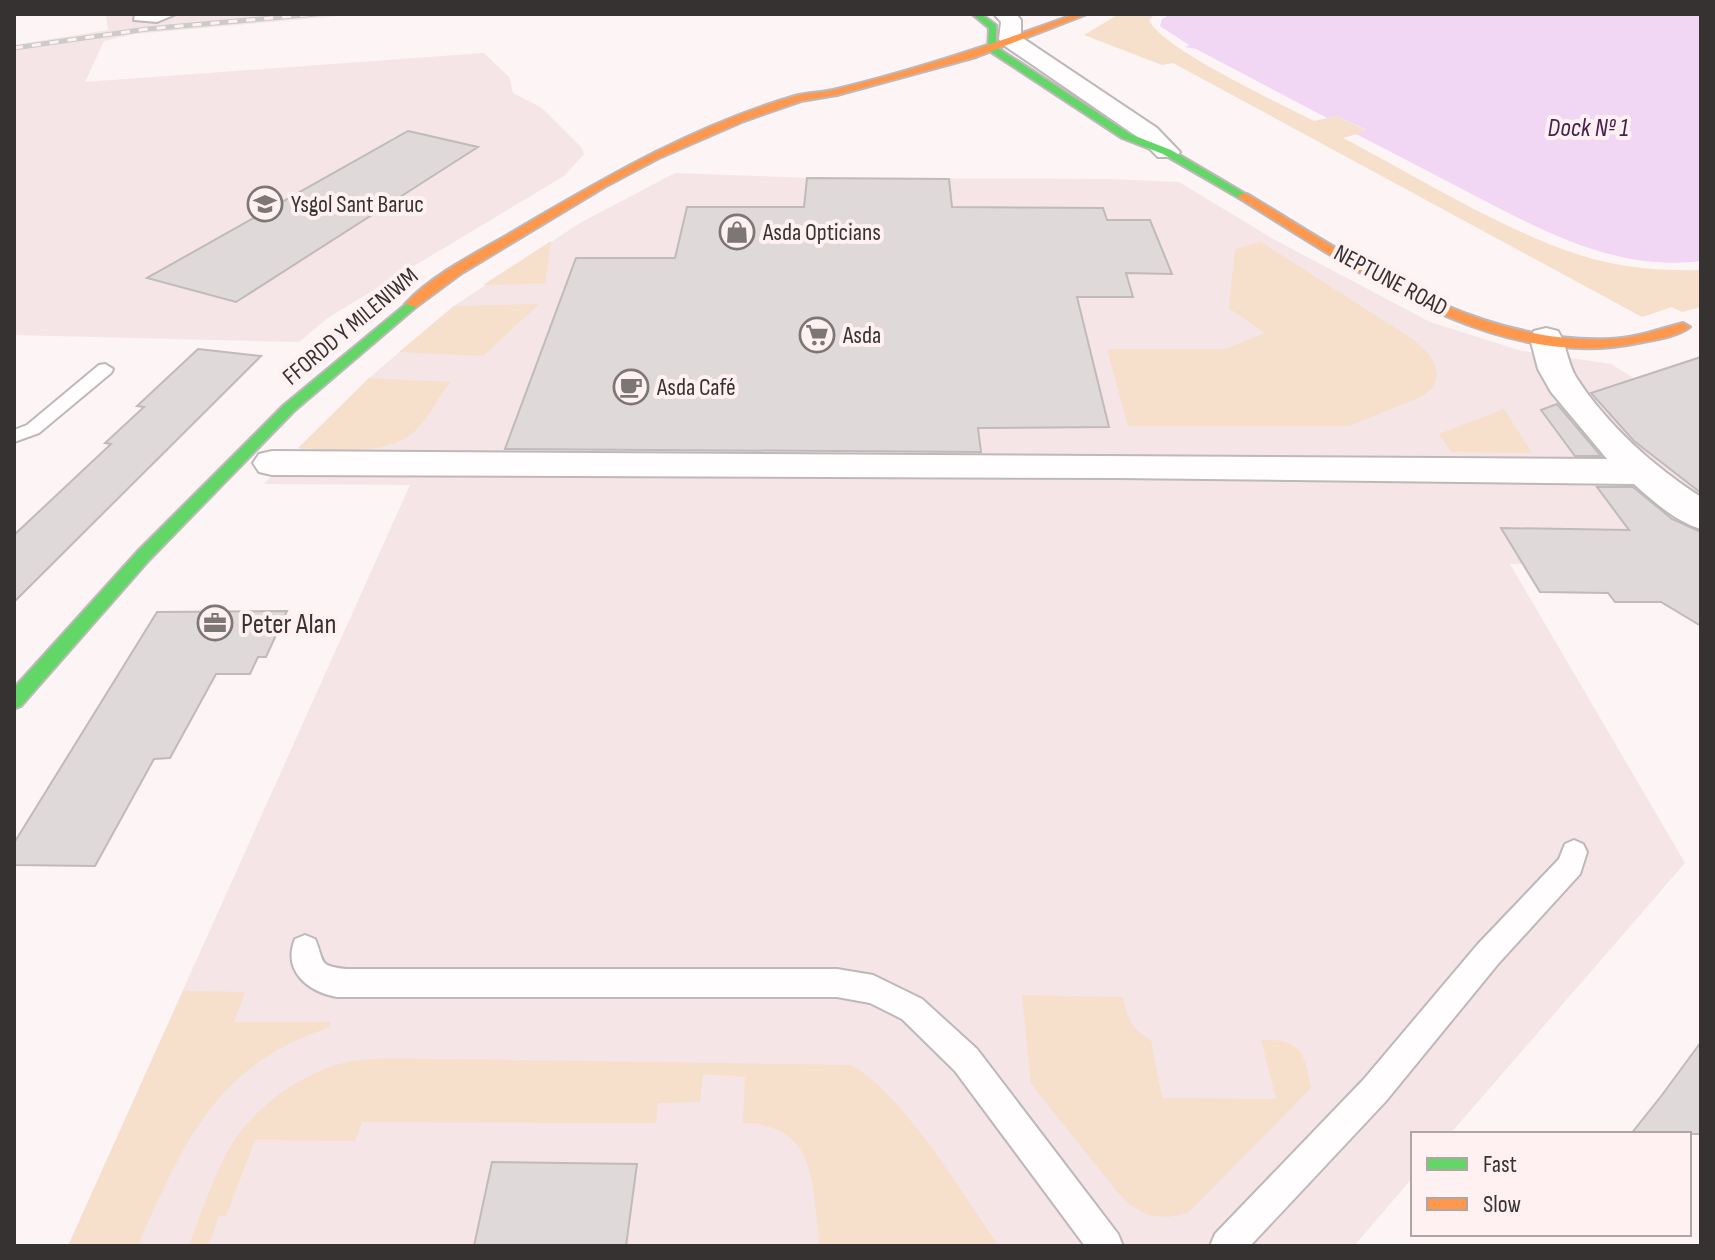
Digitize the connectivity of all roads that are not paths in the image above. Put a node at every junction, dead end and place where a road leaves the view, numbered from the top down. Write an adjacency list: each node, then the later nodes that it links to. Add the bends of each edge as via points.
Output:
1 (140, 14): 2 (lane, via 138,18 148,20)
2 (171, 14)
3 (1083, 14): 4 (street, FFORDD Y MILENIWM)
4 (999, 26): 6 (street, FFORDD Y MILENIWM, via 834,93); 7 (street, NEPTUNE ROAD)
5 (949, 42): 6 (street, FFORDD Y MILENIWM, via 822,84)
6 (799, 98): 15 (street, FFORDD Y MILENIWM, via 655,156 520,231 411,304 238,458 83,620)
7 (1167, 152): 9 (street, NEPTUNE ROAD, via 1421,300 1517,334)
8 (1691, 324): 9 (street, NEPTUNE ROAD, via 1636,340)
9 (1546, 338): 13 (street, via 1556,373 1599,429)
10 (105, 369): 11 (lane, via 33,429)
11 (14, 436)
12 (272, 463): 13 (street)
13 (1646, 472): 14 (street)
14 (1701, 515)
15 (14, 701)
16 (1574, 852): 19 (lane, via 1571,865 1488,954 1375,1090)
17 (305, 949): 18 (lane, via 305,964 314,974 324,981 346,983 837,983 873,989 912,1009 966,1060)
18 (1106, 1246)
19 (1227, 1246)

